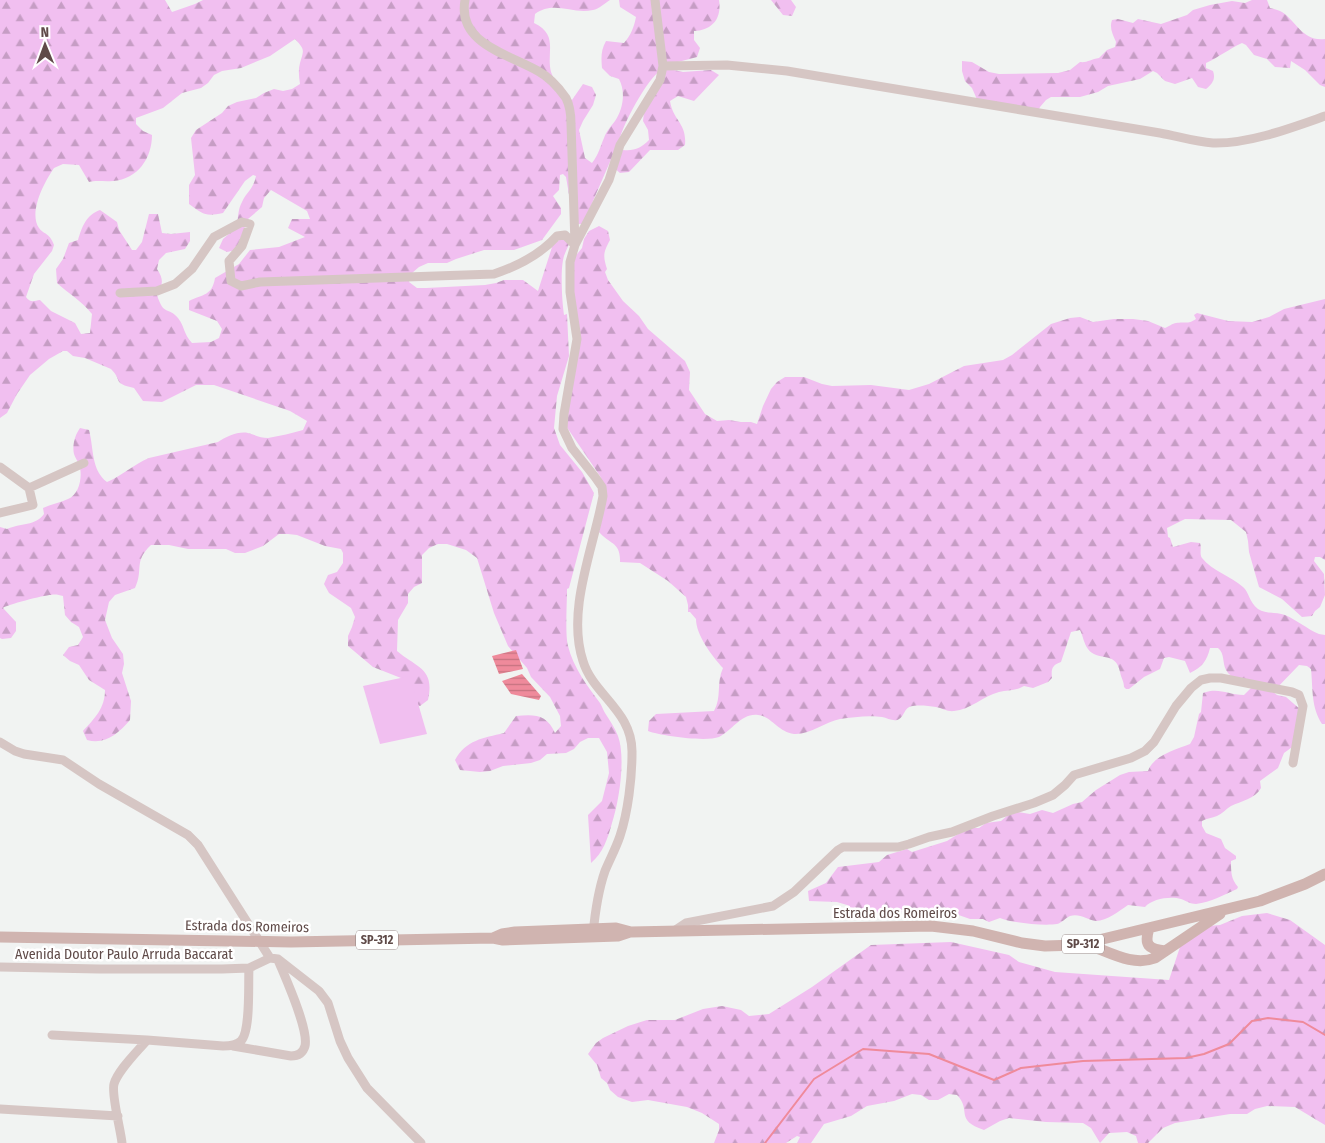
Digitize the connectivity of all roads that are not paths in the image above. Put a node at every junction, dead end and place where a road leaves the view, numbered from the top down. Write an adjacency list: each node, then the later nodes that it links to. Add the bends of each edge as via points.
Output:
1 (465, 0): 5 (street, via 466,22 475,36 540,72 566,99 571,124)
2 (655, 0): 3 (street)
3 (663, 66): 4 (street, via 728,65 787,71 1211,143 1244,140); 5 (street, via 660,80 627,132 605,189)
4 (1325, 116)
5 (575, 245): 6 (street, via 565,236 557,236 548,246 516,267 494,274 260,282 241,286 231,281 229,261 242,246 250,224 242,222 214,237 192,268 175,284 157,291); 17 (street, via 569,277 577,339 563,430 572,448 602,487 603,496 584,575 578,633 583,663 619,712 631,739 632,752 626,809 599,893)
6 (120, 293)
7 (84, 463): 9 (street)
8 (0, 467): 9 (street)
9 (30, 488): 10 (street, via 33,505)
10 (0, 514)
11 (0, 742): 19 (street, via 24,754 63,760 188,835 198,845)
12 (1293, 764): 16 (street, via 1303,706 1299,696 1221,678 1201,680 1176,706 1154,742 1131,758 1074,774 1053,795 952,832 898,847 844,847 794,892 773,906 686,923)
13 (1325, 874): 14 (main road, Estrada dos Romeiros / SP-312, via 1286,892)
14 (1225, 910): 15 (main road, Estrada dos Romeiros / SP-312); 21 (main road)
15 (1150, 928): 20 (main road, Estrada dos Romeiros / SP-312); 21 (main road, via 1148,945)
16 (674, 931): 17 (main road, Estrada dos Romeiros / SP-312, via 631,932 616,928); 20 (main road, Estrada dos Romeiros / SP-312, via 931,926 973,931 1030,944 1060,946)
17 (593, 933): 19 (main road, Estrada dos Romeiros / SP-312, via 515,932 493,938)
18 (0, 937): 19 (main road, Estrada dos Romeiros / SP-312)
19 (260, 941): 22 (street)
20 (1085, 943): 21 (main road, via 1139,961 1148,961)
21 (1165, 951)
22 (274, 959): 24 (street); 27 (street, via 304,1027 306,1045 303,1052 291,1056); 31 (street, via 319,991 328,1003 344,1049 363,1081)
23 (0, 967): 24 (street, Avenida Doutor Paulo Arruda Baccarat)
24 (249, 968): 27 (street, via 245,1032 239,1043)
25 (52, 1035): 26 (street)
26 (147, 1040): 27 (street); 29 (street, via 113,1086)
27 (232, 1046)
28 (0, 1109): 29 (street)
29 (118, 1116): 30 (street)
30 (122, 1143)
31 (421, 1143)

